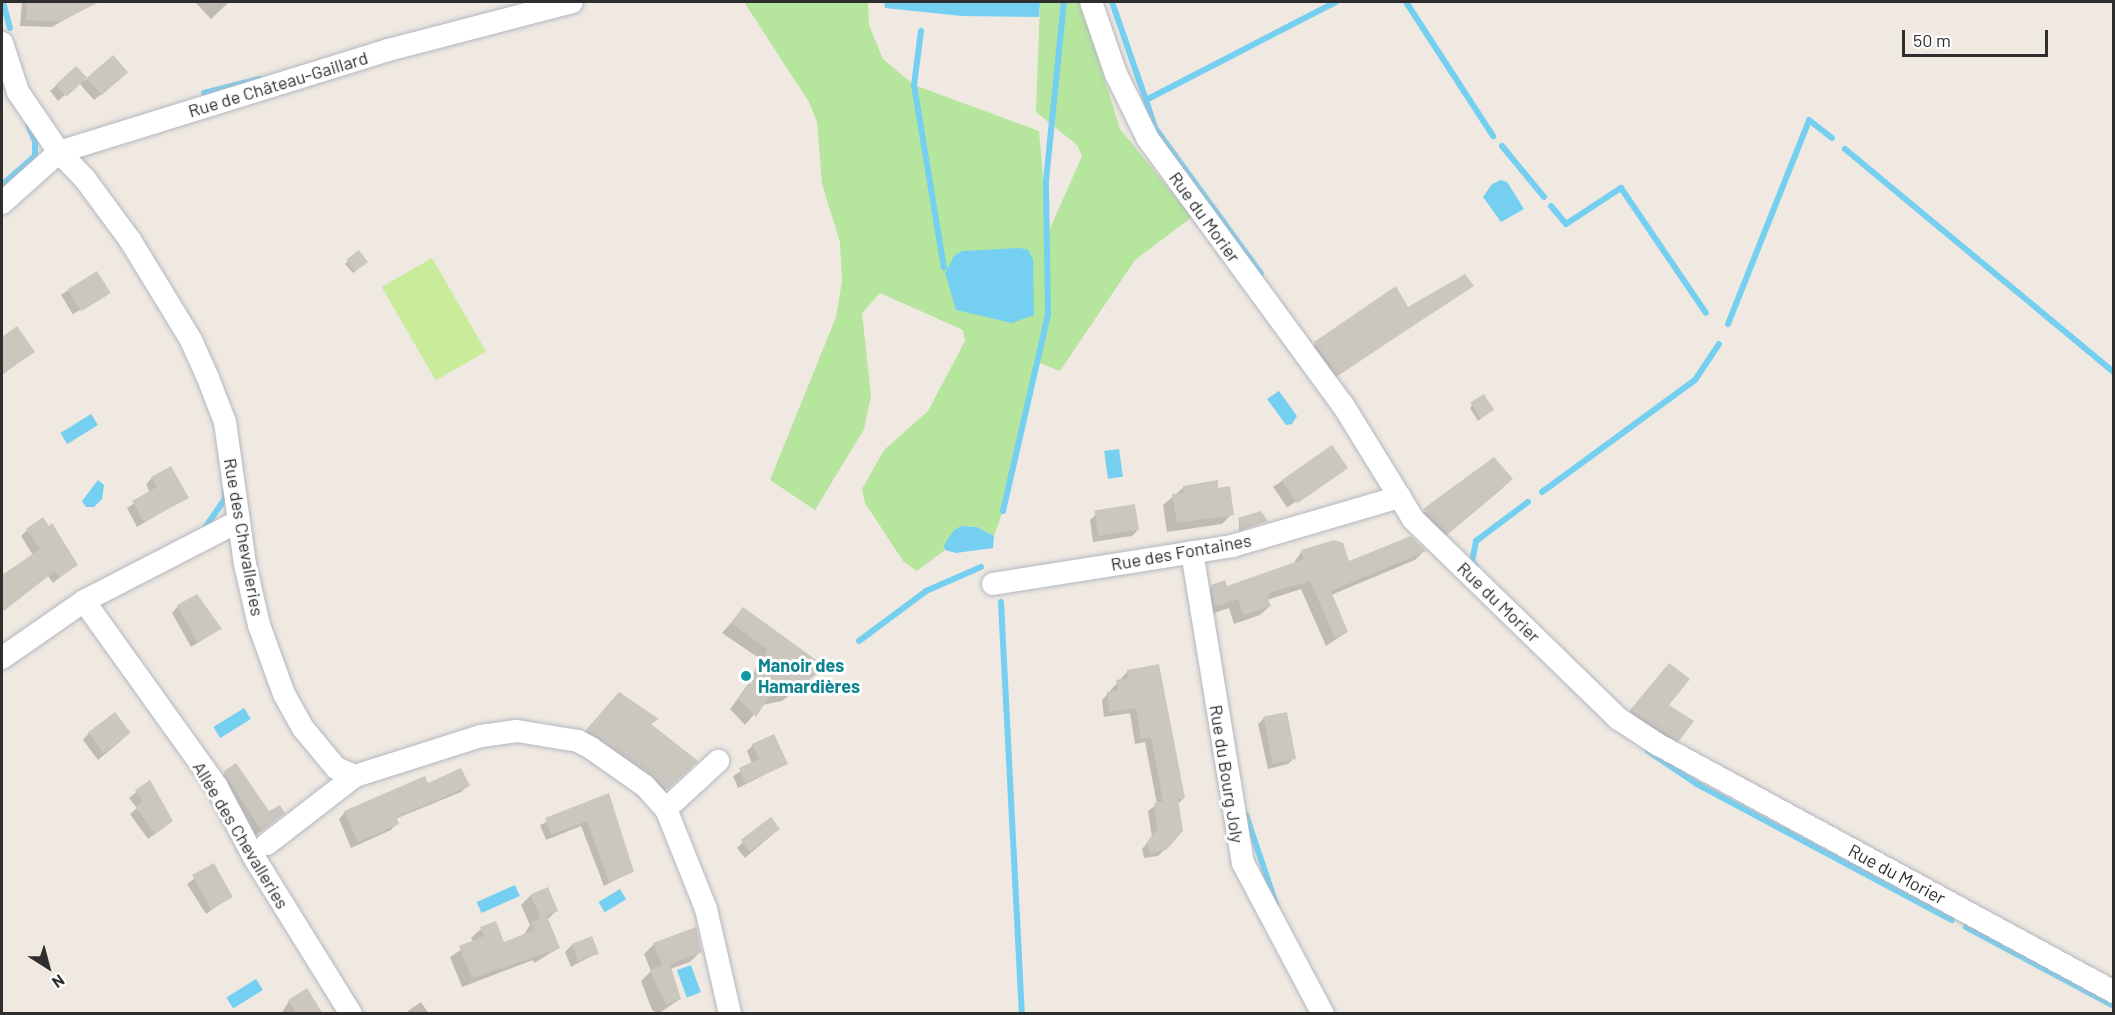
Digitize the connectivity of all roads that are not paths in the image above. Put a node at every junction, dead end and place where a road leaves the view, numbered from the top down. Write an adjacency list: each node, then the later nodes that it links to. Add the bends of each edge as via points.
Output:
1 (572, 2): 4 (street, Rue de Château-Gaillard, via 388,50)
2 (1091, 2): 6 (street, Rue du Morier, via 1120,82 1148,139 1343,405)
3 (2, 43): 4 (street, Rue des Chevalleries, via 18,92)
4 (59, 152): 5 (street, Rue de Château-Gaillard); 7 (street, Rue des Chevalleries, via 85,179 130,240 191,340 225,423)
5 (2, 203)
6 (1400, 497): 8 (street, Rue des Fontaines, via 1232,546); 16 (street, Rue du Morier, via 1413,519 1619,719 1657,744)
7 (239, 521): 10 (street); 13 (street, Rue des Chevalleries, via 260,625 284,694 303,728 336,768)
8 (1192, 552): 9 (street, Rue des Fontaines); 19 (street, Rue du Bourg Joly, via 1243,863)
9 (993, 584)
10 (84, 601): 11 (street); 17 (street, Allée des Chevalleries, via 217,787 260,868)
11 (2, 658)
12 (718, 761): 14 (street)
13 (355, 776): 14 (street, via 481,736 517,731 578,741 645,786); 15 (street)
14 (666, 809): 18 (street, via 706,909)
15 (267, 844)
16 (2114, 992)
17 (351, 1014)
18 (730, 1014)
19 (1323, 1014)

